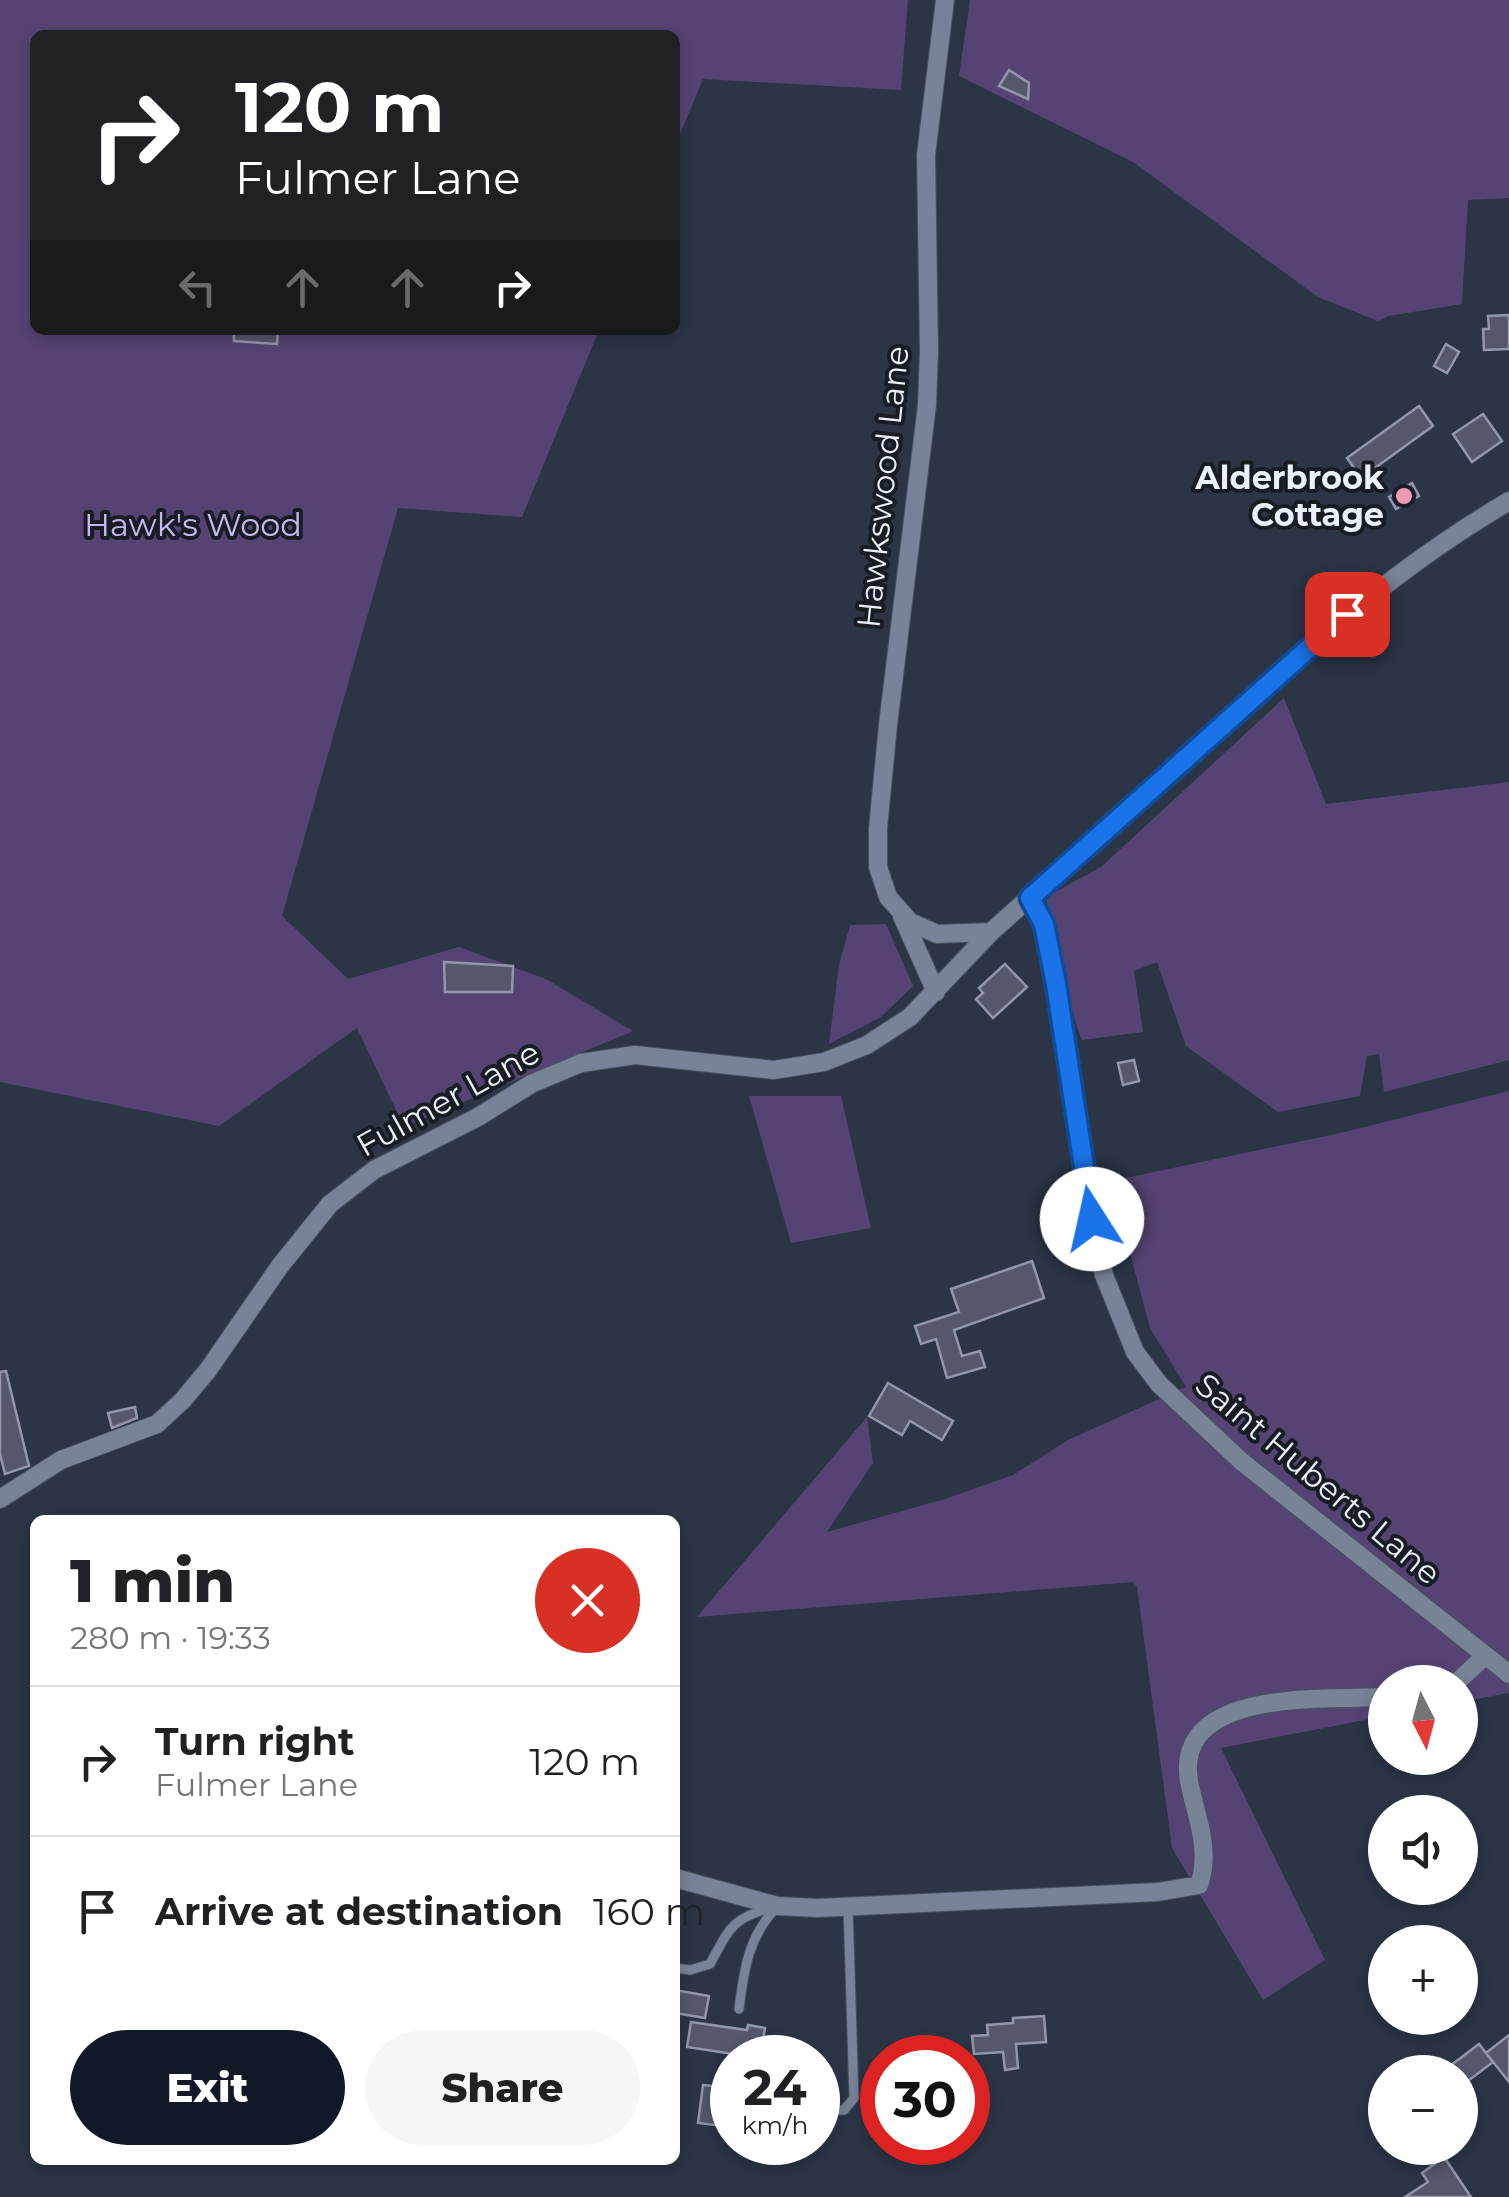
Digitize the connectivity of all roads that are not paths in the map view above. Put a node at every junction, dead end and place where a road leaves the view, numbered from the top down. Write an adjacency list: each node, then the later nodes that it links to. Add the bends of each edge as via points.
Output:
1 (946, 0): 4 (street, Hawkswood Lane, via 926,156 926,405 878,828 882,883)
2 (1509, 501): 3 (street, Fulmer Lane, via 1371,594)
3 (1030, 898): 5 (street, Fulmer Lane); 8 (street, Saint Huberts Lane, via 1044,924 1056,984 1104,1275 1135,1352 1240,1461)
4 (902, 916): 5 (street, via 937,934); 6 (street, Hawkswood Lane)
5 (992, 932): 6 (street, Fulmer Lane)
6 (936, 992): 7 (street, Fulmer Lane, via 867,1045 824,1062 774,1070 636,1055 581,1062 531,1084 374,1170 330,1204 208,1370 157,1424 61,1460)
7 (1, 1496)
8 (1485, 1656): 9 (street); 10 (street, Saint Huberts Lane)
9 (1475, 1665)
10 (1509, 1674)
11 (1368, 1699): 14 (street, via 1258,1705 1223,1714 1198,1734 1186,1767 1204,1854 1199,1884 1158,1892)
12 (680, 1879): 13 (street)
13 (778, 1906): 14 (street); 15 (lane, via 742,1917 710,1964); 16 (lane, via 754,1937)
14 (848, 1906): 17 (lane, via 854,2098)
15 (680, 1969)
16 (739, 2009)
17 (840, 2110)

